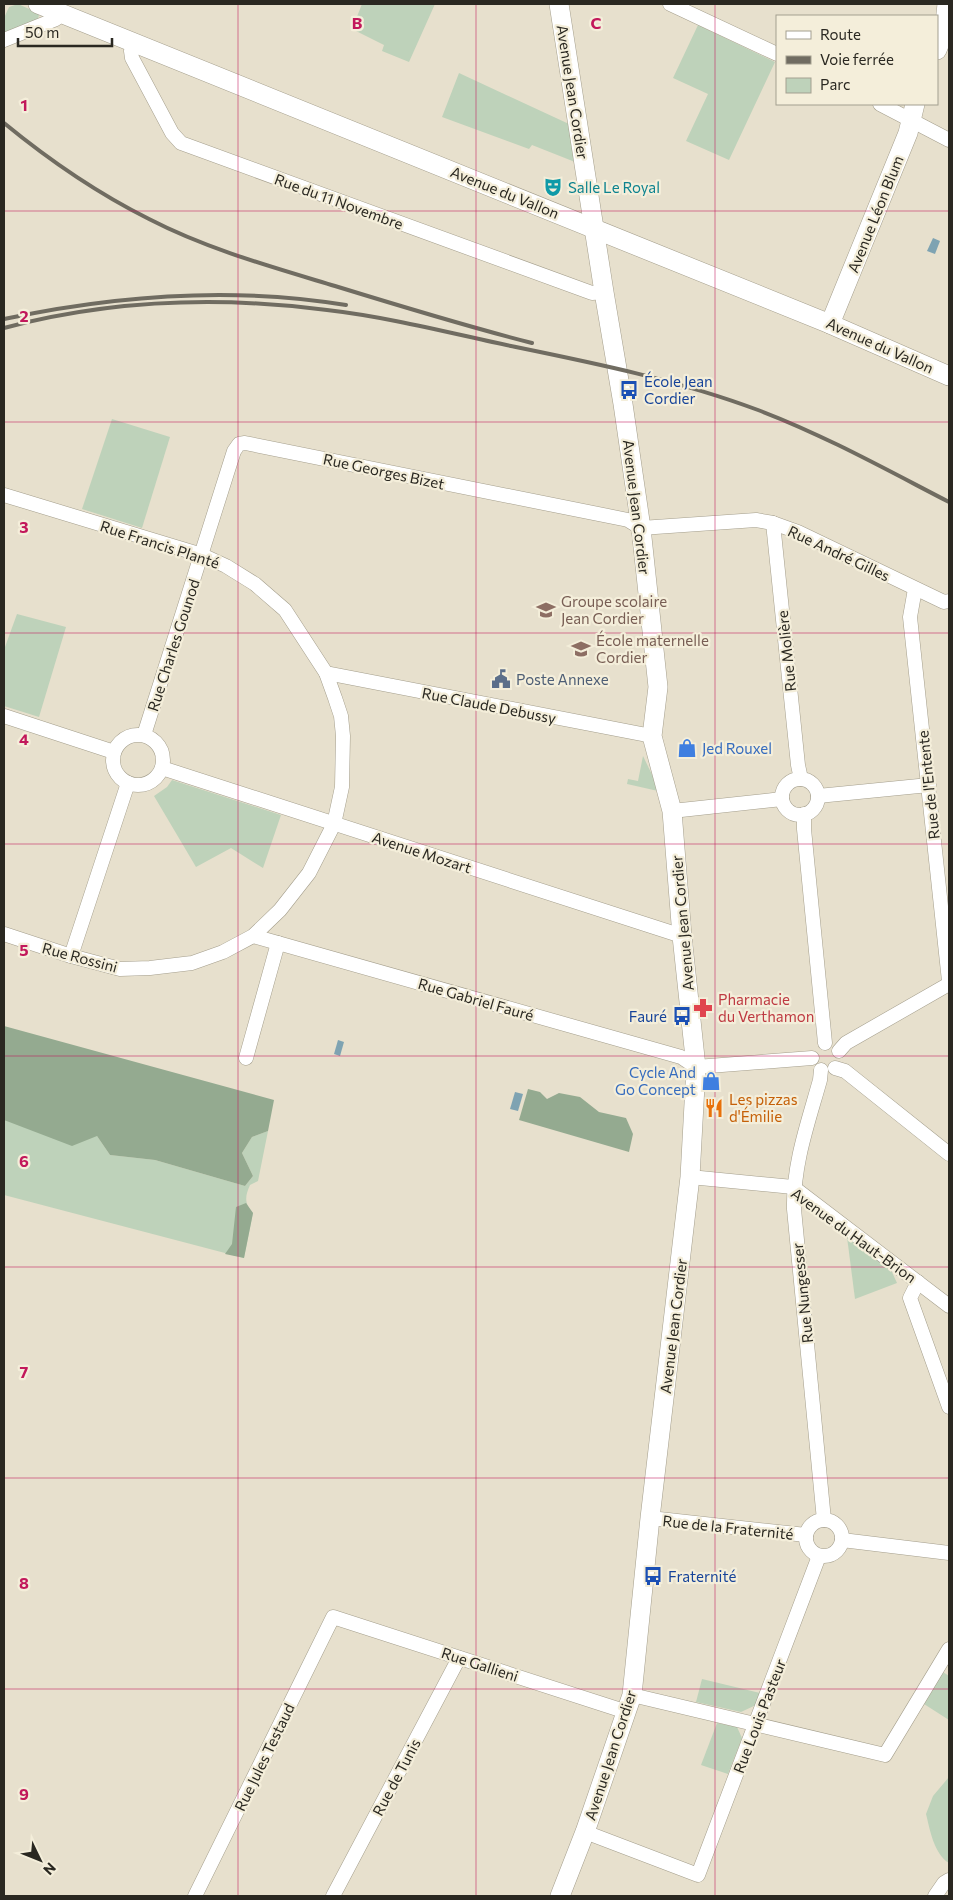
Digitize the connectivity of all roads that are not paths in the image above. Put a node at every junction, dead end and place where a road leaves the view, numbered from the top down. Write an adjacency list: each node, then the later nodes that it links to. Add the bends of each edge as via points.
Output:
1 (38, 4): 5 (street, Avenue du Vallon)
2 (559, 4): 13 (street, Avenue Jean Cordier)
3 (670, 4): 9 (street)
4 (945, 5): 8 (street, via 944,33)
5 (59, 12): 6 (street, via 56,19); 7 (street, Avenue du Vallon)
6 (4, 40)
7 (134, 43): 13 (street, Avenue du Vallon); 14 (street, Rue du 11 Novembre, via 132,58 172,133 181,143 592,293)
8 (938, 48)
9 (776, 54)
10 (885, 105): 11 (street)
11 (913, 111): 12 (street); 15 (street, Avenue Léon Blum, via 908,133)
12 (949, 140)
13 (594, 228): 14 (street, Avenue Jean Cordier); 15 (street, Avenue du Vallon)
14 (604, 292): 19 (street, Avenue Jean Cordier)
15 (830, 324): 16 (street, Avenue du Vallon)
16 (949, 376)
17 (4, 495): 20 (street, Rue Francis Planté)
18 (773, 523): 19 (street, Rue André Gilles, via 756,520); 21 (street, Rue André Gilles); 29 (street, Rue Molière)
19 (641, 528): 20 (street, Rue Georges Bizet, via 628,520 245,442 234,451); 26 (street, Avenue Jean Cordier, via 658,687)
20 (202, 555): 23 (street, Rue Francis Planté, via 255,584 285,610); 25 (street, Rue Charles Gounod)
21 (915, 589): 22 (street, Rue André Gilles); 31 (street, Rue de l'Entente, via 910,617)
22 (949, 602)
23 (326, 673): 26 (street, Rue Claude Debussy); 36 (street, Rue Francis Planté, via 341,716 343,736 342,787)
24 (4, 716): 27 (street)
25 (144, 736): 27 (street, via 130,736); 28 (street, via 152,739 162,751)
26 (652, 736): 34 (street, Avenue Jean Cordier)
27 (114, 752): 30 (street, via 117,774)
28 (162, 768): 30 (street, via 152,781 136,785); 36 (street, Avenue Mozart)
29 (801, 779): 32 (street, via 811,782); 33 (street, via 789,782)
30 (128, 783): 41 (street)
31 (928, 785): 32 (street); 42 (street, Rue de l'Entente)
32 (818, 796): 35 (street, via 814,808)
33 (782, 799): 34 (street); 35 (street, via 787,810)
34 (672, 812): 39 (street, Avenue Jean Cordier)
35 (804, 814): 43 (street)
36 (334, 824): 38 (street, Rue Rossini, via 309,873 280,910); 39 (street, Avenue Mozart)
37 (4, 934): 41 (street, Rue Rossini)
38 (253, 936): 40 (street, Rue Gabriel Fauré); 41 (street, Rue Rossini, via 192,963 150,968 120,969)
39 (682, 936): 47 (street, Avenue Jean Cordier)
40 (278, 943): 45 (street); 47 (street, Rue Gabriel Fauré, via 681,1057)
41 (71, 956)
42 (949, 983): 44 (street, via 846,1043)
43 (825, 1044): 44 (street, via 835,1046); 46 (street, via 819,1046)
44 (839, 1051): 48 (street, via 839,1062)
45 (246, 1058)
46 (812, 1058): 47 (street); 49 (street)
47 (696, 1067): 51 (street, Avenue Jean Cordier)
48 (835, 1068): 49 (street); 50 (street, via 845,1070)
49 (821, 1070): 52 (street, Rue Nungesser)
50 (949, 1154)
51 (690, 1177): 52 (street, Avenue du Haut-Brion); 56 (street, Avenue Jean Cordier)
52 (793, 1187): 53 (street, Avenue du Haut-Brion); 57 (street, Rue Nungesser)
53 (918, 1282): 54 (street, Avenue du Haut-Brion); 55 (street, via 910,1298)
54 (949, 1306)
55 (949, 1407)
56 (650, 1518): 58 (street, Rue de la Fraternité); 65 (street, Avenue Jean Cordier)
57 (824, 1520): 58 (street, via 814,1523); 59 (street, via 840,1528)
58 (806, 1535): 61 (street, via 807,1546)
59 (842, 1540): 60 (street); 61 (street, via 837,1552)
60 (949, 1553)
61 (819, 1556): 66 (street, Rue Louis Pasteur)
62 (333, 1617): 64 (street, Rue Gallieni); 69 (street, Rue Jules Testaud)
63 (949, 1649): 66 (street, Rue Gallieni, via 885,1755)
64 (459, 1658): 65 (street, Rue Gallieni); 70 (street, Rue de Tunis)
65 (629, 1703): 66 (street, Rue Gallieni); 67 (street, Avenue Jean Cordier)
66 (756, 1724): 67 (street, Rue Louis Pasteur, via 698,1875)
67 (585, 1832): 71 (street, Avenue Jean Cordier)
68 (949, 1880): 72 (street)
69 (195, 1896)
70 (333, 1896)
71 (560, 1896)
72 (935, 1896)

